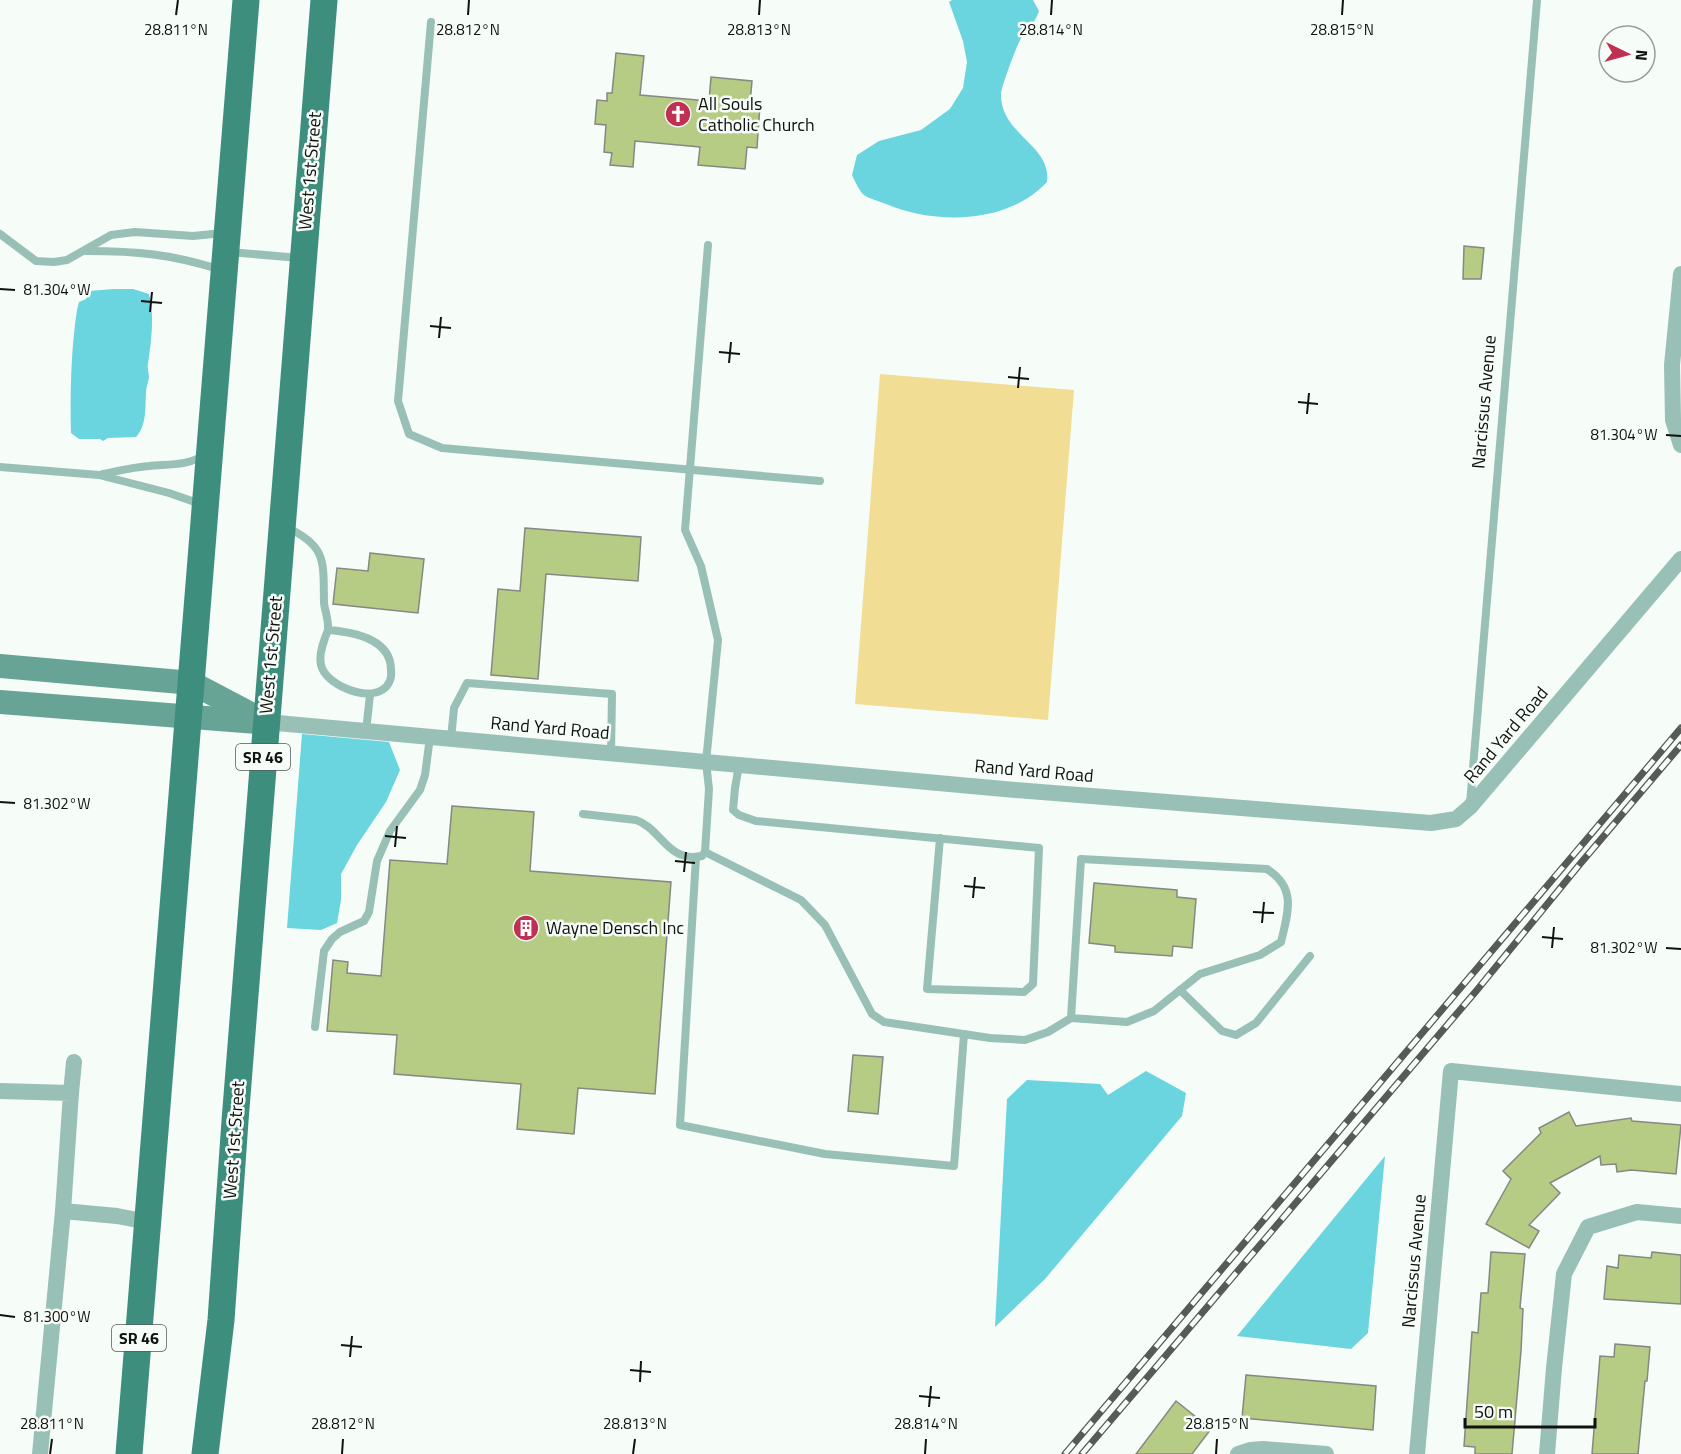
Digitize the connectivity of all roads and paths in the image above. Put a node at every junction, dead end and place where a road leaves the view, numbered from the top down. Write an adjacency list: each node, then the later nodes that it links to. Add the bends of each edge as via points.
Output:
1 (246, 0): 8 (main road, SR 46)
2 (324, 0): 9 (main road, West 1st Street / SR 46)
3 (1537, 0): 33 (lane, Narcissus Avenue)
4 (431, 22): 14 (lane, via 398,401 409,434 442,448)
5 (0, 234): 7 (lane, via 36,261 67,260)
6 (708, 245): 14 (lane)
7 (86, 250): 8 (lane, via 133,250 189,259); 8 (lane, via 111,235 135,232 193,236)
8 (226, 252): 9 (lane); 12 (main road, SR 46)
9 (303, 259): 18 (main road, West 1st Street / SR 46)
10 (1681, 274): 11 (street, via 1672,365 1673,420)
11 (1681, 446)
12 (210, 451): 15 (lane, via 198,459 176,464); 17 (main road, SR 46)
13 (0, 467): 15 (lane)
14 (688, 470): 16 (lane); 31 (lane, via 685,530 701,566 718,640)
15 (99, 474): 17 (lane, via 170,493)
16 (820, 481)
17 (206, 510): 22 (main road, SR 46)
18 (282, 525): 20 (lane, via 306,537 321,558); 26 (main road, West 1st Street / SR 46)
19 (1681, 559): 33 (street, Rand Yard Road)
20 (328, 630): 23 (lane, via 321,651 323,672 329,680); 23 (lane, via 362,636 384,650 392,669 388,684)
21 (0, 666): 22 (main road)
22 (192, 683): 25 (main road, SR 46); 26 (main road)
23 (369, 694): 27 (lane)
24 (0, 702): 25 (main road)
25 (189, 718): 26 (main road); 49 (main road, SR 46)
26 (266, 722): 27 (street, Rand Yard Road); 53 (main road, West 1st Street / SR 46, via 221,1320)
27 (366, 731): 28 (street, Rand Yard Road)
28 (430, 737): 29 (street, Rand Yard Road); 41 (lane, via 420,790 390,831 377,861 369,912 364,921 340,932 324,951)
29 (451, 739): 30 (street, Rand Yard Road); 30 (lane, via 454,708 467,683 612,694)
30 (611, 753): 31 (street, Rand Yard Road)
31 (706, 762): 32 (street, Rand Yard Road); 36 (lane, via 709,789)
32 (739, 765): 33 (street, Rand Yard Road, via 1431,823 1455,819); 35 (lane, via 733,810 739,815 756,821)
33 (1470, 807)
34 (583, 814): 37 (lane, via 644,822 668,848)
35 (940, 838): 35 (lane, via 1039,848 1032,984 1024,992 927,989)
36 (705, 852): 37 (lane); 42 (lane, via 801,900 825,925 873,1014 884,1022)
37 (696, 857): 42 (lane, via 680,1125 825,1154 954,1166)
38 (1310, 956): 39 (lane, via 1256,1023 1236,1035 1222,1031)
39 (1180, 990): 40 (lane, via 1154,1011 1127,1022); 40 (lane, via 1200,974 1260,955 1281,942 1288,912 1287,891 1278,876 1267,869 1081,859)
40 (1071, 1018): 42 (lane, via 1025,1040)
41 (315, 1027)
42 (964, 1034)
43 (74, 1062): 45 (street)
44 (0, 1091): 45 (street)
45 (71, 1093): 47 (street)
46 (1681, 1094): 56 (street, Narcissus Avenue, via 1451,1071)
47 (63, 1212): 49 (street, via 117,1215); 51 (street)
48 (1681, 1216): 57 (street, via 1637,1212 1588,1227 1564,1274)
49 (148, 1222): 52 (main road, SR 46)
50 (1288, 1453): 54 (street, via 1263,1449); 55 (street)
51 (40, 1454)
52 (129, 1454)
53 (205, 1454)
54 (1238, 1454)
55 (1326, 1454)
56 (1417, 1454)
57 (1547, 1454)

